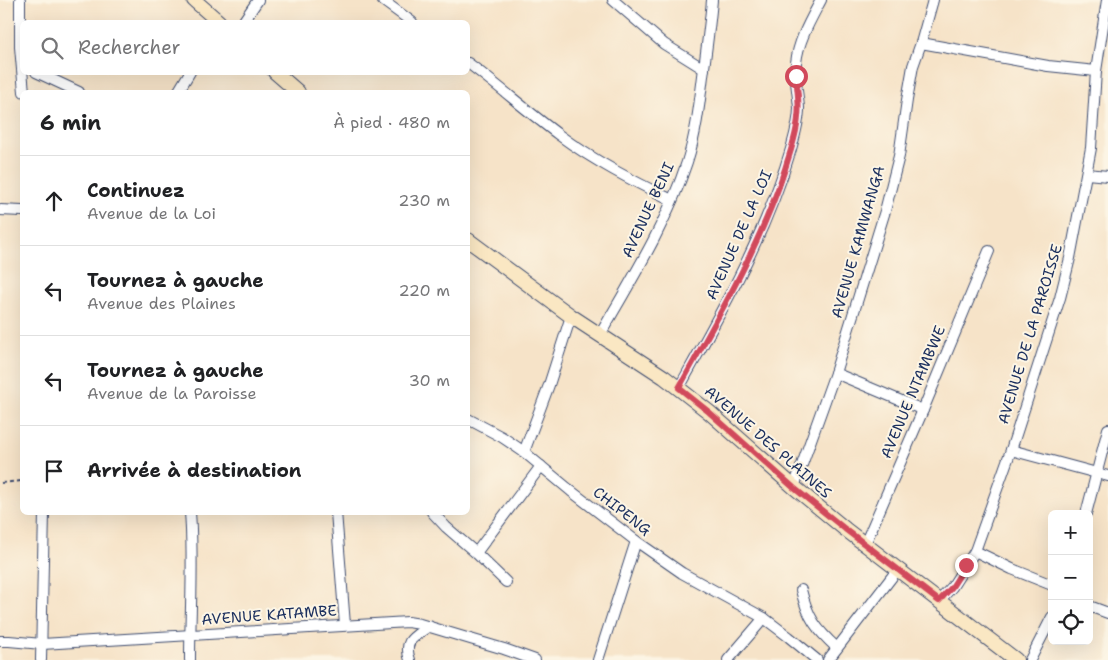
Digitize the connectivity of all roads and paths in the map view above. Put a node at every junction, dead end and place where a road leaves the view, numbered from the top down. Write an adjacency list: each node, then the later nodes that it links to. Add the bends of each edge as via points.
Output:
1 (20, 0): 11 (street)
2 (194, 0): 12 (street)
3 (258, 0): 13 (street)
4 (382, 0): 14 (street)
5 (613, 0): 18 (street, via 664,44)
6 (712, 0): 18 (street, AVENUE BENI)
7 (821, 0): 38 (street, AVENUE DE LA LOI, via 796,62 798,124 781,180 737,282)
8 (934, 0): 15 (street, AVENUE KAMWANGA)
9 (1107, 0): 19 (street, AVENUE DE LA PAROISSE)
10 (20, 20): 16 (street)
11 (20, 20)
12 (217, 20)
13 (244, 20)
14 (409, 20)
15 (921, 43): 19 (street, via 1048,66); 37 (street, AVENUE KAMWANGA, via 913,66 895,173)
16 (20, 47)
17 (470, 65): 30 (street, via 590,156)
18 (704, 68): 30 (street, AVENUE BENI, via 699,111)
19 (1096, 71): 28 (street, AVENUE DE LA PAROISSE)
20 (23, 75): 24 (street)
21 (42, 75): 25 (street)
22 (188, 75): 26 (street)
23 (279, 75): 27 (street)
24 (24, 90)
25 (75, 90)
26 (179, 90)
27 (296, 90)
28 (1087, 174): 29 (street); 42 (street, AVENUE DE LA PAROISSE, via 1060,298)
29 (1108, 176)
30 (672, 200): 36 (street, AVENUE BENI, via 649,251)
31 (0, 210): 32 (street)
32 (20, 211)
33 (470, 241): 35 (street, AVENUE DES PLAINES)
34 (989, 251): 39 (street, AVENUE NTAMBWE)
35 (571, 316): 36 (street, AVENUE DES PLAINES); 43 (street)
36 (600, 335): 38 (street, AVENUE DES PLAINES)
37 (835, 373): 39 (street); 49 (street, AVENUE KAMWANGA)
38 (679, 388): 49 (street, AVENUE DES PLAINES)
39 (923, 410): 56 (street, AVENUE NTAMBWE)
40 (470, 420): 43 (street, CHIPENG)
41 (1108, 429): 45 (street)
42 (1011, 450): 45 (street); 57 (street, AVENUE DE LA PAROISSE)
43 (524, 452): 44 (street, CHIPENG)
44 (541, 466): 55 (street, CHIPENG); 58 (street)
45 (1096, 473): 46 (street); 50 (street)
46 (1108, 476)
47 (20, 482): 48 (path)
48 (1, 483)
49 (794, 488): 56 (street, AVENUE DES PLAINES)
50 (1087, 510)
51 (44, 515): 72 (street)
52 (190, 515): 70 (street)
53 (336, 515): 68 (street)
54 (435, 515): 58 (street)
55 (636, 541): 66 (street, CHIPENG, via 682,574); 78 (street)
56 (865, 544): 59 (street, AVENUE DES PLAINES)
57 (975, 551): 61 (street); 63 (street, AVENUE DE LA PAROISSE)
58 (476, 553): 60 (street)
59 (898, 569): 63 (street, AVENUE DES PLAINES); 73 (street)
60 (506, 582)
61 (1048, 583)
62 (801, 590): 73 (street, via 813,622)
63 (939, 601): 82 (street, AVENUE DES PLAINES)
64 (1093, 607): 65 (street)
65 (1108, 613)
66 (764, 618): 79 (street); 80 (street, CHIPENG)
67 (1048, 624): 83 (street)
68 (345, 626): 69 (street, AVENUE KATAMBE, via 408,622); 70 (street, AVENUE KATAMBE)
69 (428, 626): 76 (street, via 409,642); 77 (street, AVENUE KATAMBE)
70 (190, 635): 72 (street, AVENUE KATAMBE); 75 (street)
71 (0, 641): 72 (street, AVENUE KATAMBE)
72 (42, 644): 74 (street)
73 (837, 648): 81 (street)
74 (41, 660)
75 (190, 660)
76 (410, 660)
77 (536, 660)
78 (598, 660)
79 (728, 660)
80 (817, 660)
81 (828, 660)
82 (1016, 660)
83 (1030, 660)

